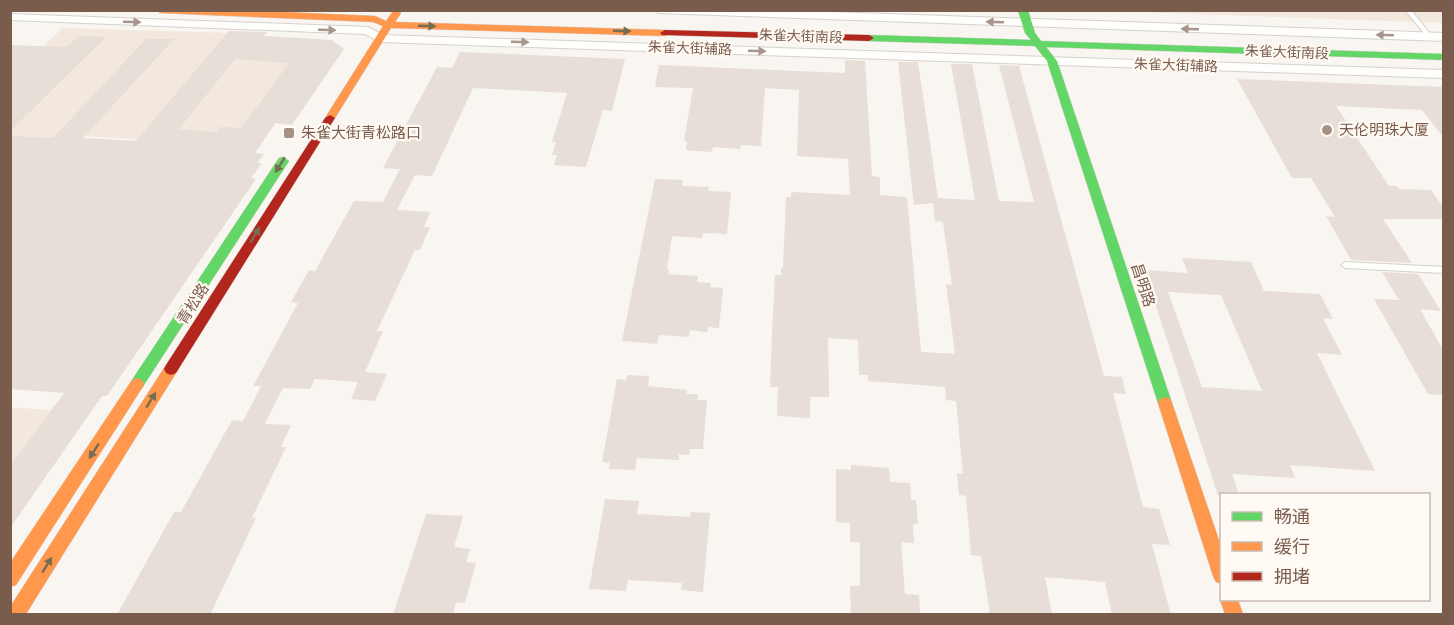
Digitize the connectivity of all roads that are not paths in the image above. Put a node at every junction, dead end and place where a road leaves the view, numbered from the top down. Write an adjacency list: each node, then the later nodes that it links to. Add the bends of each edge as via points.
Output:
1 (160, 10): 5 (main road, 朱雀大街南段)
2 (658, 10): 7 (street, one-way to 2)
3 (1408, 10): 9 (lane)
4 (397, 11): 5 (main road, 朱雀大街南段); 7 (main road, 朱雀大街南段)
5 (380, 15): 7 (main road, 朱雀大街南段, one-way to 7); 8 (main road, 青松路)
6 (10, 17): 8 (street, 朱雀大街辅路, one-way to 8)
7 (1029, 27): 9 (street, one-way to 7); 11 (main road, 朱雀大街南段); 12 (main road, 朱雀大街南段); 13 (main road, 昌明路)
8 (370, 37): 13 (street, 朱雀大街辅路, one-way to 13); 20 (main road, 青松路, one-way to 8)
9 (1430, 37): 10 (street)
10 (1443, 37)
11 (1443, 48)
12 (1443, 57)
13 (1052, 60): 14 (street, 朱雀大街辅路); 18 (main road, 昌明路)
14 (1443, 74)
15 (288, 154): 19 (main road, 青松路, one-way to 19)
16 (1345, 265): 17 (lane)
17 (1443, 270)
18 (1220, 573)
19 (10, 579)
20 (16, 615)

